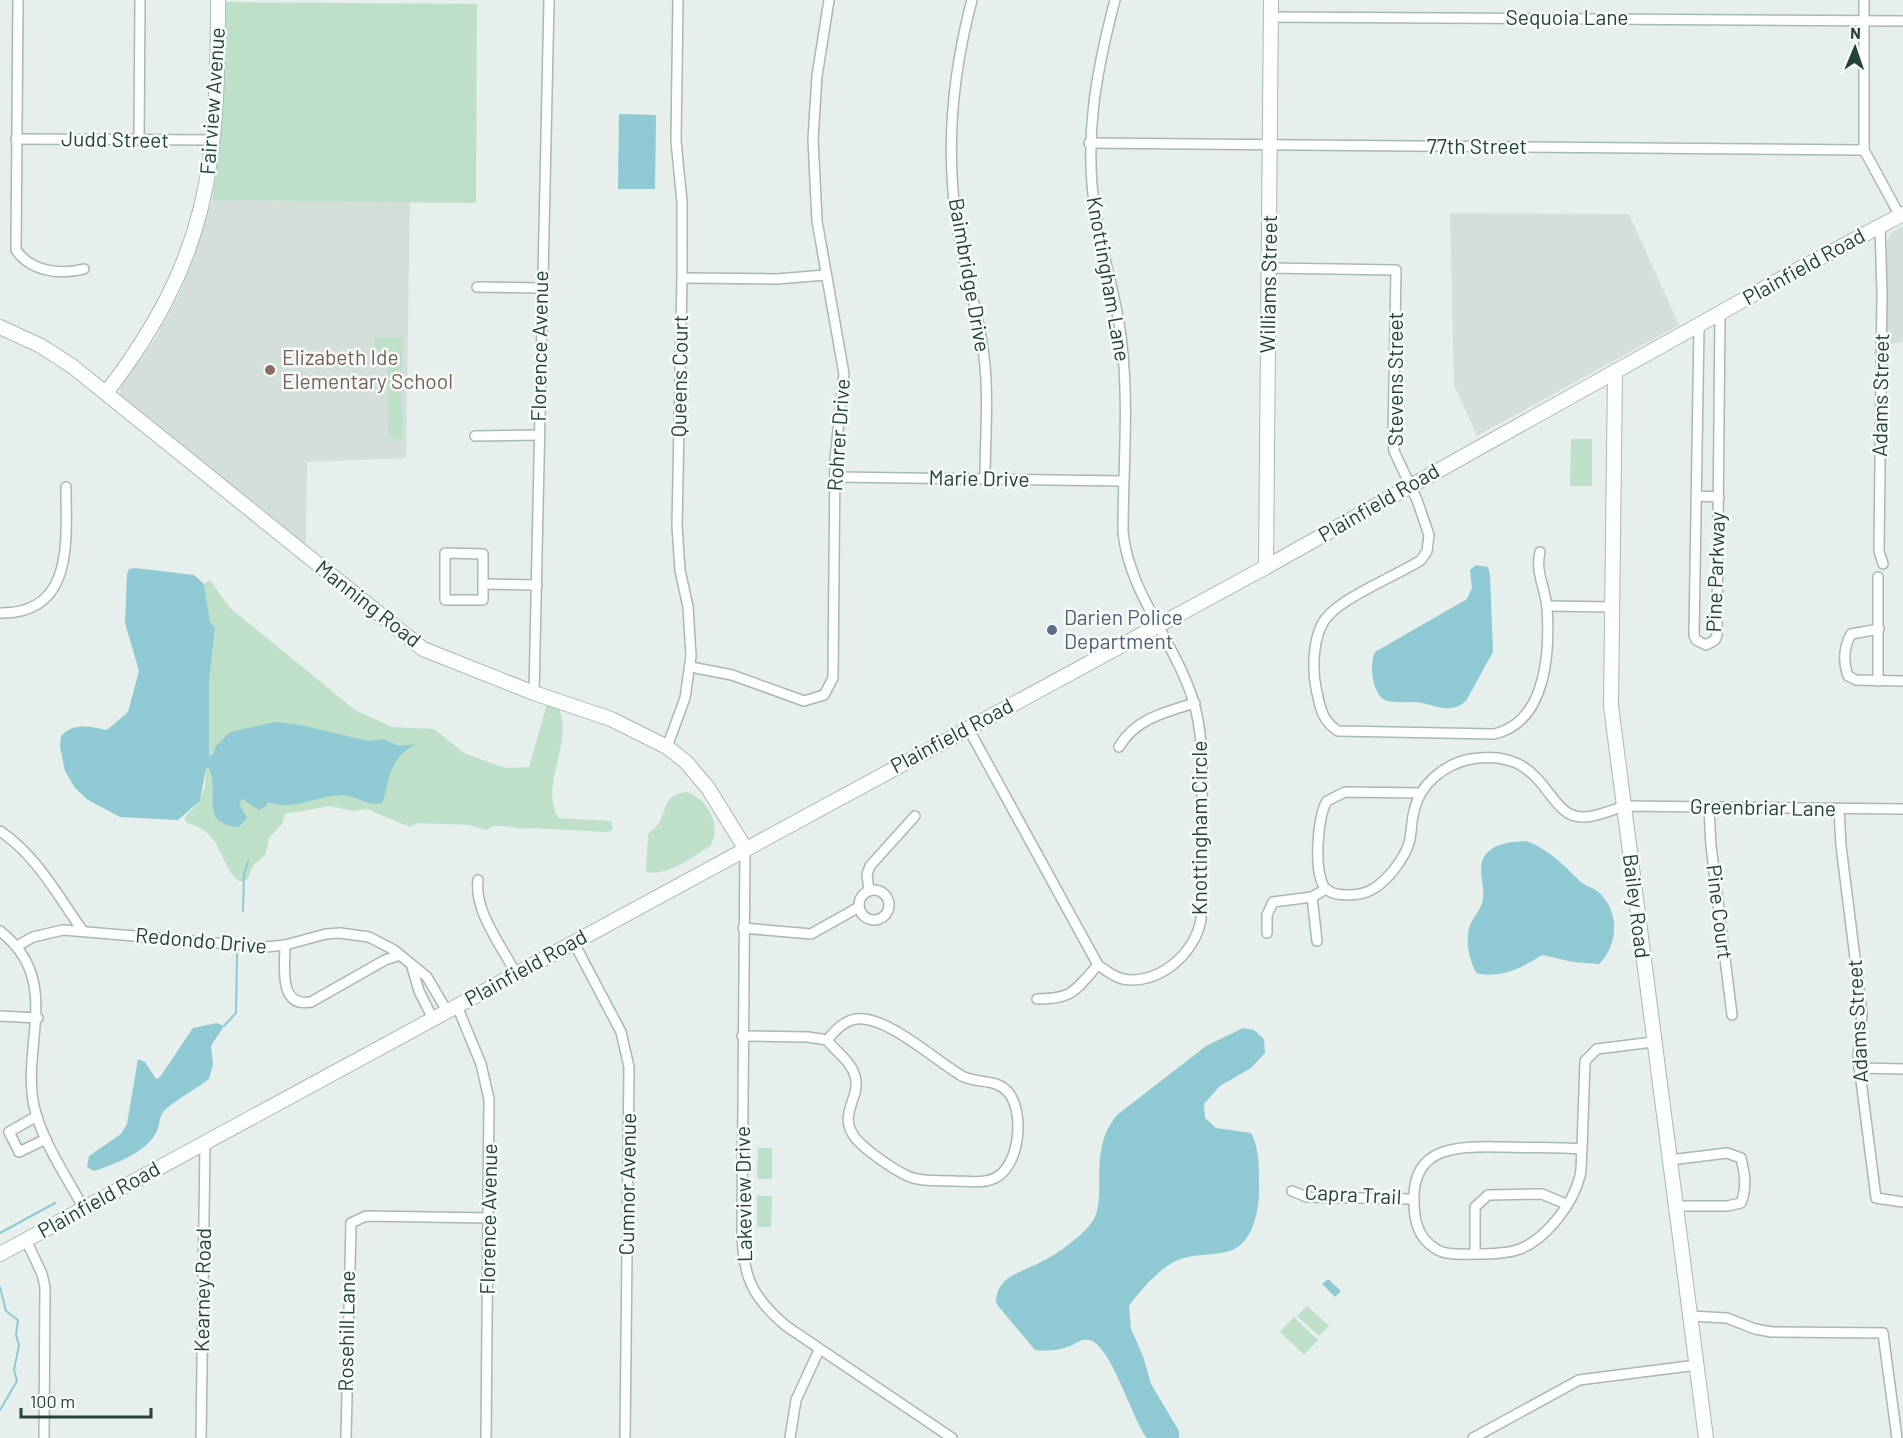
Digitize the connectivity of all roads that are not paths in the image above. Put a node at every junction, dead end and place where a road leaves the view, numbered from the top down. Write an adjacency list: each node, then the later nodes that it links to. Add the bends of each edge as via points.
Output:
1 (18, 0): 14 (street)
2 (140, 0): 15 (street)
3 (218, 0): 16 (street, Fairview Avenue)
4 (549, 0): 27 (street, Florence Avenue)
5 (678, 0): 25 (street, Queens Court, via 676,141 682,202)
6 (829, 0): 24 (street, Rohrer Drive, via 817,76 813,139 815,201)
7 (972, 0): 36 (street, Baimbridge Drive, via 957,70 952,166 958,229 984,359)
8 (1115, 0): 17 (street, Knottingham Lane, via 1097,70)
9 (1271, 0): 11 (street, Williams Street)
10 (1864, 0): 12 (street)
11 (1271, 16): 12 (street, Sequoia Lane); 18 (street, Williams Street)
12 (1864, 20): 13 (street, Sequoia Lane); 19 (street)
13 (1903, 21)
14 (16, 139): 15 (street, Judd Street); 23 (street, via 16,250 30,263 57,273)
15 (139, 140): 16 (street, Judd Street)
16 (214, 140): 32 (street, Fairview Avenue, via 198,224 181,273 143,343)
17 (1089, 143): 18 (street, 77th Street); 37 (street, Knottingham Lane, via 1096,218 1122,346)
18 (1270, 146): 19 (street, 77th Street); 22 (street, Williams Street)
19 (1864, 150): 20 (street)
20 (1902, 215): 21 (street, Plainfield Road)
21 (1880, 226): 28 (street, Plainfield Road); 43 (street, Adams Street, via 1879,551)
22 (1269, 268): 38 (street, Stevens Street, via 1396,270 1393,440 1394,452); 44 (street, Williams Street)
23 (84, 269)
24 (825, 275): 25 (street); 35 (street, Rohrer Drive, via 844,374)
25 (682, 278): 53 (street, Queens Court, via 677,526)
26 (477, 287): 27 (street)
27 (541, 288): 33 (street, Florence Avenue)
28 (1720, 313): 29 (street, Plainfield Road); 41 (street, Pine Parkway)
29 (1699, 326): 31 (street, Plainfield Road); 40 (street, Pine Parkway)
30 (0, 327): 32 (street, Manning Road, via 49,351)
31 (1615, 371): 38 (street, Plainfield Road); 49 (street, Bailey Road)
32 (106, 393): 56 (street, Manning Road, via 413,642 440,657)
33 (538, 435): 34 (street); 47 (street, Florence Avenue)
34 (475, 436)
35 (835, 477): 36 (street, Marie Drive); 53 (street, Rohrer Drive, via 833,678 828,690 818,699 804,701 732,675)
36 (985, 479): 37 (street, Marie Drive)
37 (1123, 481): 51 (street, Knottingham Lane, via 1126,553)
38 (1409, 485): 44 (street, Plainfield Road); 48 (street, Stevens Street, via 1429,536 1425,555 1333,611 1320,628 1314,679 1328,724 1338,731 1356,732 1494,734 1509,730 1527,714 1541,687)
39 (66, 487): 50 (street, via 64,562 56,584 45,598 30,607)
40 (1697, 496): 41 (street); 41 (street, Pine Parkway, via 1694,635 1706,645 1717,635)
41 (1719, 497)
42 (1540, 552): 48 (street, via 1538,561)
43 (1883, 564)
44 (1266, 567): 51 (street, Plainfield Road)
45 (1878, 577): 52 (street)
46 (483, 584): 46 (street, via 483,554 445,553 445,600 483,600); 47 (street)
47 (537, 585): 56 (street, Florence Avenue)
48 (1547, 606): 49 (street)
49 (1612, 606): 62 (street, Bailey Road, via 1611,706)
50 (0, 613)
51 (1159, 624): 57 (street, Knottingham Circle); 58 (street, Plainfield Road)
52 (1879, 629): 54 (street); 54 (street, via 1851,634 1846,643 1845,667 1848,676 1856,680)
53 (691, 667): 59 (street, Queens Court, via 681,712)
54 (1878, 681): 55 (street)
55 (1903, 681)
56 (534, 693): 59 (street, Manning Road, via 611,719)
57 (1195, 703): 60 (street, via 1162,713 1128,732); 83 (street, Knottingham Circle, via 1202,764 1201,919 1197,935 1183,958 1144,978 1122,979)
58 (968, 728): 68 (street, Plainfield Road); 83 (street)
59 (667, 747): 68 (street, Manning Road, via 708,788)
60 (1119, 747)
61 (1421, 793): 62 (street, Greenbriar Lane, via 1437,774 1454,764 1473,759 1502,759 1528,768 1569,814 1586,818); 70 (street, via 1407,848 1383,880 1374,889 1358,895); 70 (street, via 1345,792 1327,801 1319,820 1319,875)
62 (1624, 806): 63 (street, Greenbriar Lane); 94 (street, Bailey Road)
63 (1709, 808): 64 (street, Greenbriar Lane); 89 (street, Pine Court)
64 (1839, 809): 65 (street, Greenbriar Lane); 95 (street, Adams Street, via 1862,1014)
65 (1903, 809)
66 (915, 816): 71 (street, via 870,866)
67 (0, 831): 76 (street, via 21,846 60,893)
68 (745, 848): 74 (street, Lakeview Drive); 79 (street, Plainfield Road)
69 (478, 880): 85 (street, via 476,892 481,908)
70 (1326, 889): 72 (street)
71 (869, 891): 73 (street, via 861,897); 73 (street, via 879,891 886,897 889,906 885,915 877,920 868,919)
72 (1312, 897): 77 (street, via 1273,902 1267,915); 78 (street)
73 (859, 907): 74 (street, via 811,934)
74 (743, 928): 92 (street, Lakeview Drive)
75 (0, 931): 81 (street)
76 (83, 931): 80 (street, Redondo Drive, via 265,947); 81 (street, Redondo Drive, via 48,932)
77 (1267, 933)
78 (1317, 941)
79 (574, 943): 85 (street, Plainfield Road); 120 (street, Cumnor Avenue, via 621,1032 629,1066)
80 (285, 945): 82 (street, Redondo Drive, via 326,934 355,934 382,942); 82 (street, via 286,988 290,997 301,1003 310,1002)
81 (16, 946): 90 (street, via 33,983)
82 (400, 955): 84 (street, Redondo Drive)
83 (1098, 965): 86 (street, via 1061,999)
84 (412, 967): 87 (street, Redondo Drive, via 427,977); 91 (street, Redondo Drive, via 418,991)
85 (516, 974): 87 (street, Plainfield Road)
86 (1037, 999)
87 (452, 1009): 91 (street, Plainfield Road); 108 (street, Florence Avenue, via 481,1064 489,1099)
88 (0, 1016): 90 (street)
89 (1732, 1016)
90 (38, 1018): 97 (street, via 31,1073)
91 (433, 1019): 99 (street, Plainfield Road)
92 (742, 1036): 93 (street); 113 (street, Lakeview Drive, via 742,1233 746,1276 773,1315)
93 (827, 1040): 93 (street, via 848,1021 872,1020 964,1077 1004,1088 1014,1101 1017,1116 1009,1165 993,1179 982,1181 919,1179 899,1171 851,1132 848,1113 856,1077 850,1064)
94 (1653, 1042): 100 (street, via 1597,1049 1585,1061); 101 (street, Bailey Road)
95 (1859, 1068): 96 (street); 104 (street, Adams Street, via 1876,1198)
96 (1903, 1069)
97 (37, 1116): 98 (street); 98 (street, via 9,1132 19,1152)
98 (46, 1139): 107 (street)
99 (205, 1143): 107 (street, Plainfield Road); 117 (street, Kearney Road)
100 (1582, 1149): 103 (street, via 1450,1148 1424,1165); 105 (street, via 1580,1176)
101 (1670, 1160): 106 (street, Bailey Road); 106 (street, via 1727,1153 1741,1158 1745,1172 1746,1190 1741,1203)
102 (1292, 1191): 103 (street, Capra Trail, via 1308,1197)
103 (1413, 1199): 111 (street, via 1418,1228 1426,1241 1446,1253)
104 (1903, 1202)
105 (1566, 1204): 111 (street, via 1552,1227 1528,1245 1503,1253); 111 (street, via 1542,1194 1488,1195 1476,1207)
106 (1676, 1206): 112 (street, Bailey Road)
107 (84, 1209): 109 (street, Plainfield Road)
108 (489, 1218): 118 (street, Rosehill Lane, via 366,1216 351,1223); 119 (street, Florence Avenue)
109 (26, 1240): 110 (street, Plainfield Road); 116 (street, via 45,1287)
110 (0, 1254)
111 (1475, 1254)
112 (1690, 1316): 114 (street, Bailey Road); 124 (street, via 1727,1318 1772,1332 1883,1333)
113 (819, 1350): 115 (street, Lakeview Drive); 121 (street, via 796,1400)
114 (1696, 1365): 122 (street, via 1579,1380); 123 (street, Bailey Road)
115 (946, 1436)
116 (44, 1438)
117 (201, 1438)
118 (346, 1438)
119 (486, 1438)
120 (625, 1438)
121 (790, 1438)
122 (1473, 1438)
123 (1706, 1438)
124 (1897, 1438)

